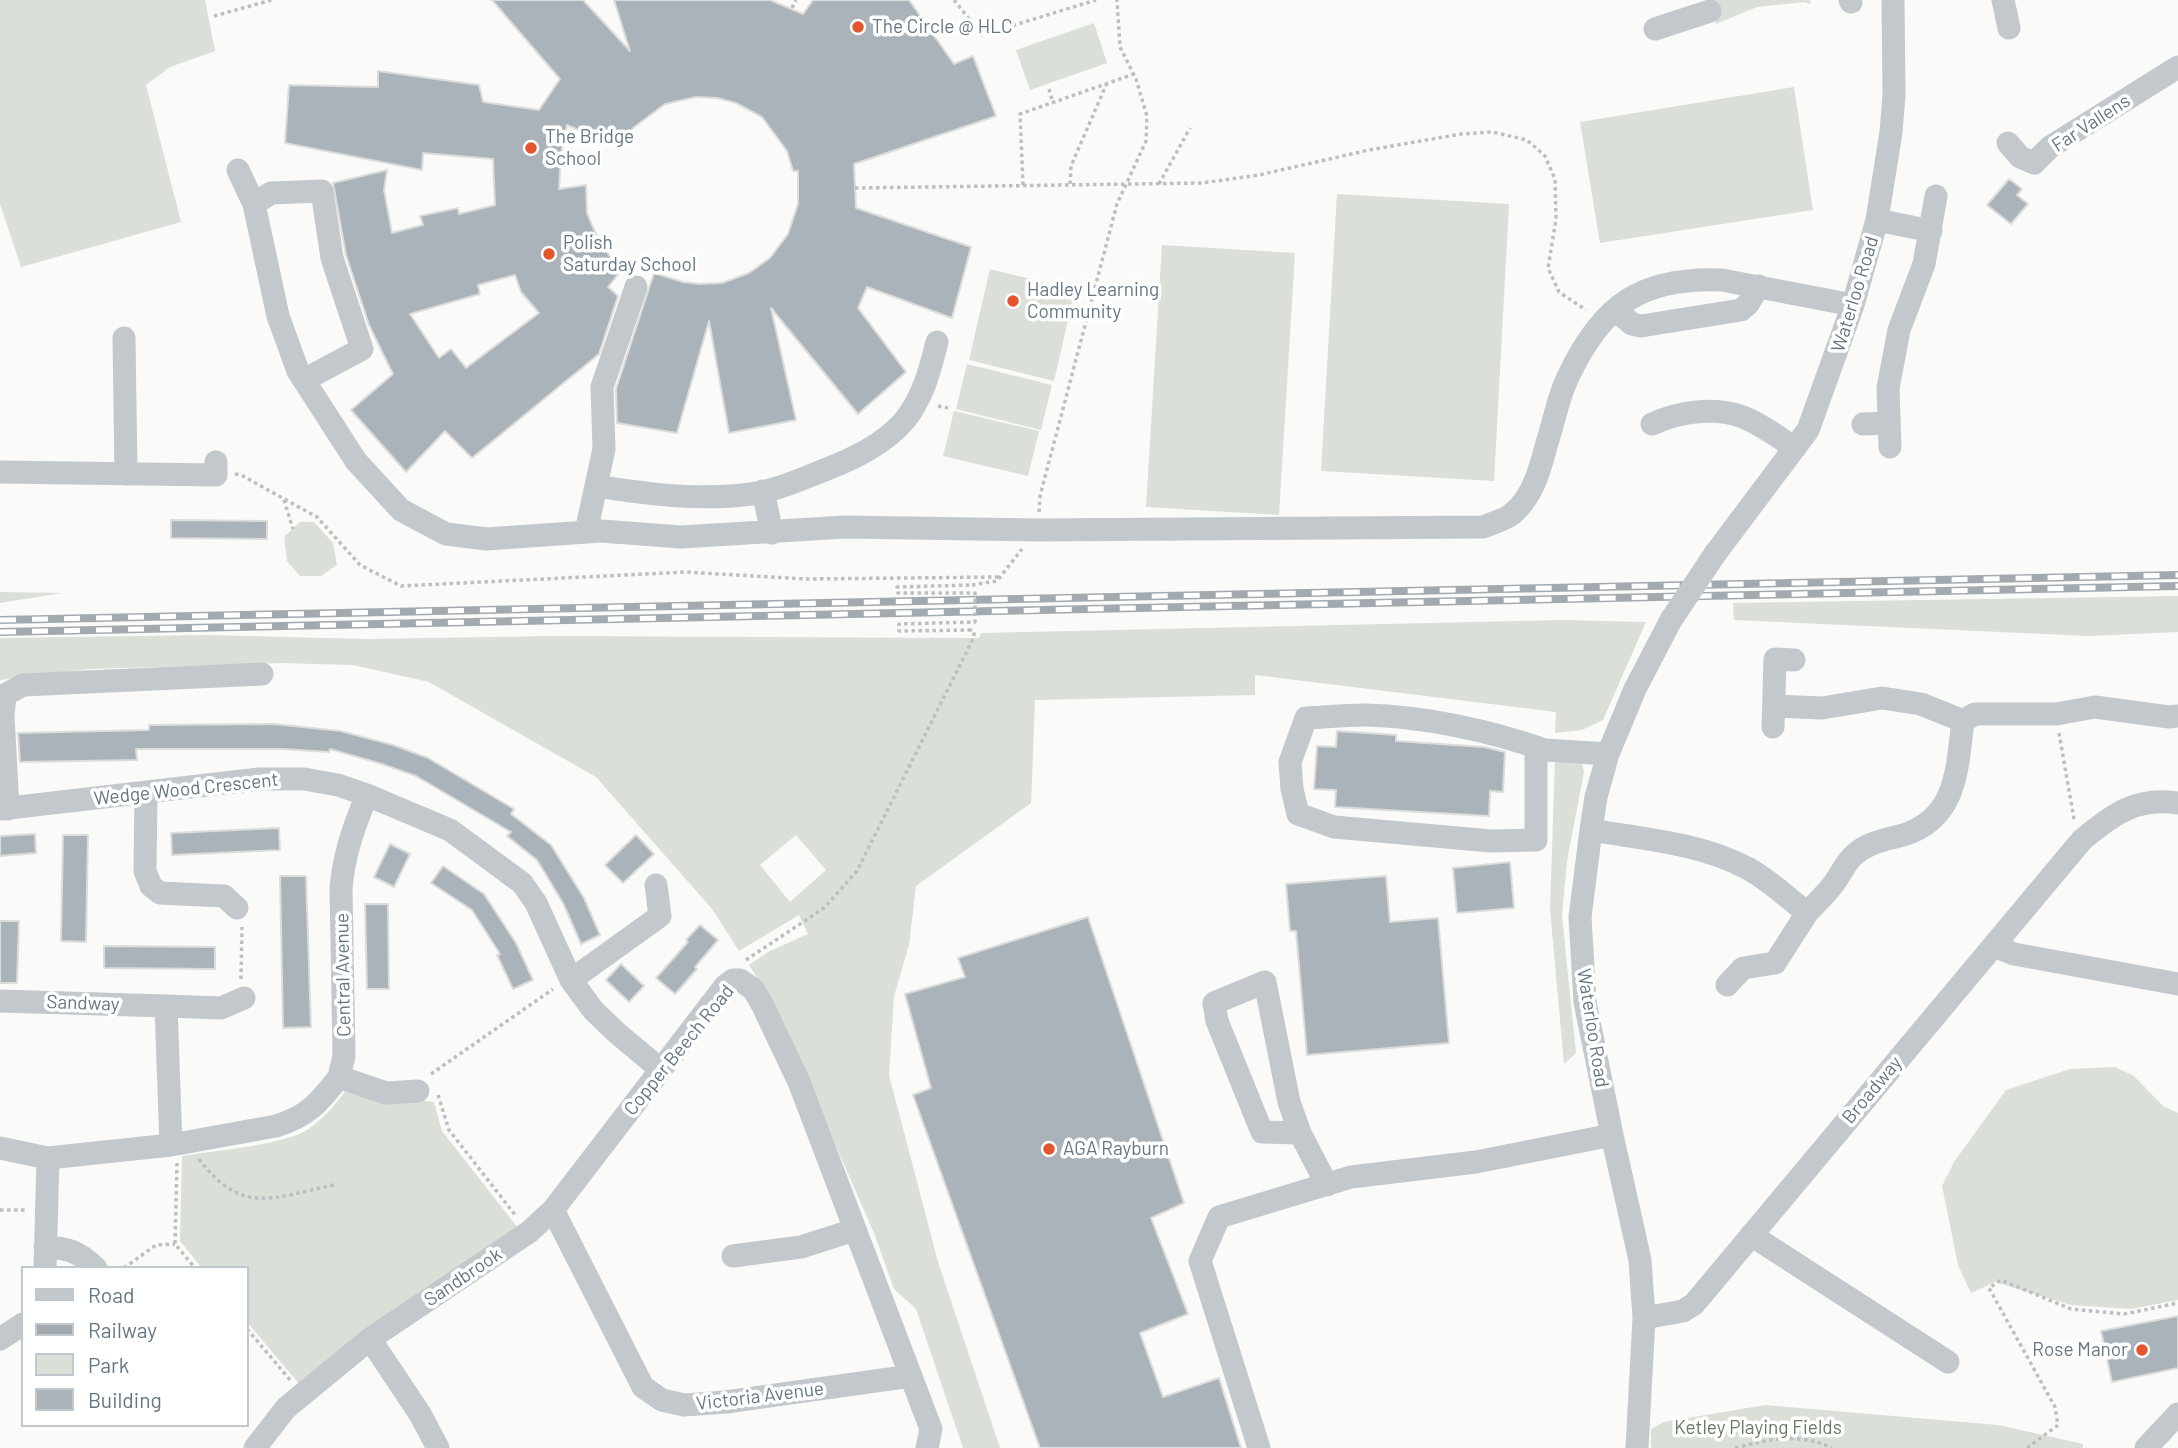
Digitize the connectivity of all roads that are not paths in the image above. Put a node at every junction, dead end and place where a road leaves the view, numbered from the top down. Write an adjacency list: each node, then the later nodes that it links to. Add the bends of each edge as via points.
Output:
1 (1893, 0): 12 (street, Waterloo Road, via 1894,95)
2 (2003, 0): 5 (street)
3 (1679, 10): 4 (street); 6 (street)
4 (1710, 11)
5 (2009, 28)
6 (1655, 29)
7 (2178, 67): 8 (street, Far Vallens, via 2050,146 2034,163 2020,158)
8 (2008, 143)
9 (238, 170): 11 (street)
10 (1936, 196): 13 (street)
11 (254, 204): 20 (street, via 278,316); 20 (street, via 271,193 322,191 332,258 362,349)
12 (1877, 220): 13 (street); 16 (street, Waterloo Road)
13 (1931, 231): 21 (street, via 1899,330 1888,388)
14 (1759, 286): 16 (street); 17 (street, via 1722,280 1655,285); 17 (street, via 1741,310 1641,326)
15 (636, 287): 29 (street, via 602,387 604,449)
16 (1853, 305): 25 (street, Waterloo Road, via 1808,430)
17 (1604, 312): 32 (street, via 1567,378 1534,486 1512,514 1483,527 845,527)
18 (124, 338): 27 (street)
19 (937, 342): 30 (street, via 927,381 904,420 883,440 845,462)
20 (304, 380): 31 (street, via 356,461 401,510 446,534 487,539)
21 (1889, 422): 23 (street); 24 (street)
22 (1652, 424): 25 (street, via 1687,412 1741,416)
23 (1863, 424)
24 (1890, 447)
25 (1795, 448): 38 (street, Waterloo Road, bridge, via 1671,620)
26 (0, 472): 27 (street)
27 (127, 474): 28 (street)
28 (219, 475)
29 (596, 486): 30 (street, via 655,495); 31 (street)
30 (763, 491): 32 (street)
31 (586, 532): 32 (street, via 681,537)
32 (772, 533)
33 (1794, 660): 36 (street, via 1776,659 1774,716 1882,698 1921,704)
34 (262, 674): 42 (street, Wedge Wood Crescent, via 23,685 5,695)
35 (2178, 716): 36 (street, via 2095,707 2056,714 1975,715)
36 (1963, 720): 46 (street, via 1954,788 1943,805 1926,825 1879,840 1853,855)
37 (1536, 747): 37 (street, via 1446,724 1367,715 1306,718 1290,762 1292,789 1298,814 1334,827 1491,841 1536,840); 38 (street)
38 (1608, 754): 43 (street, Waterloo Road)
39 (146, 792): 40 (street, Wedge Wood Crescent, via 259,779 304,779); 42 (street, Wedge Wood Crescent); 45 (street, via 145,871 151,886 160,893 224,896)
40 (367, 794): 48 (street, Wedge Wood Crescent, via 450,830 522,883 536,903); 55 (street, Central Avenue, via 343,861 345,1056)
41 (2178, 803): 47 (street, Broadway, via 2134,804 2102,823 2082,840)
42 (4, 809)
43 (1591, 830): 46 (street, via 1721,856 1749,869); 58 (street, Waterloo Road, via 1580,918 1581,956 1585,1002)
44 (656, 885): 48 (street, via 660,916)
45 (237, 908)
46 (1807, 913): 50 (street, via 1776,962 1743,968)
47 (1994, 946): 49 (street, via 2014,954); 65 (street, Broadway)
48 (566, 981): 54 (street, Wedge Wood Crescent)
49 (2178, 984)
50 (1727, 985)
51 (244, 998): 53 (street, Sandway, via 221,1008)
52 (0, 1001): 53 (street, Sandway)
53 (166, 1006): 59 (street)
54 (660, 1069): 63 (street, Copper Beech Road); 64 (street, Copper Beech Road, via 725,986 733,980 745,982 762,1004 799,1082)
55 (339, 1077): 56 (street, via 386,1093); 59 (street, via 317,1105 290,1122)
56 (424, 1082)
57 (1300, 1133): 57 (street, via 1265,982 1214,1003 1262,1132); 62 (street)
58 (1612, 1135): 62 (street, via 1476,1162 1351,1177); 69 (street, Waterloo Road, via 1640,1260)
59 (174, 1144): 61 (street)
60 (0, 1148): 61 (street)
61 (48, 1158): 67 (street)
62 (1327, 1185): 79 (street, via 1219,1217 1200,1261)
63 (553, 1210): 72 (street, Sandbrook, via 529,1232); 74 (street, Victoria Avenue, via 643,1387 662,1400 684,1405 726,1402)
64 (854, 1230): 66 (street, via 801,1247); 74 (street, Copper Beech Road)
65 (1751, 1235): 69 (street, Broadway, via 1694,1304 1683,1311); 73 (street)
66 (733, 1255)
67 (45, 1257): 68 (street, via 62,1248 81,1254)
68 (94, 1266)
69 (1644, 1318): 80 (street, Waterloo Road)
70 (21, 1325): 71 (street)
71 (0, 1339)
72 (370, 1339): 76 (street, Sandbrook, via 286,1408); 77 (street)
73 (1948, 1362)
74 (911, 1376): 78 (street, Copper Beech Road, via 931,1429)
75 (2178, 1414): 81 (street)
76 (255, 1448)
77 (438, 1448)
78 (927, 1448)
79 (1259, 1448)
80 (1637, 1448)
81 (2146, 1448)

